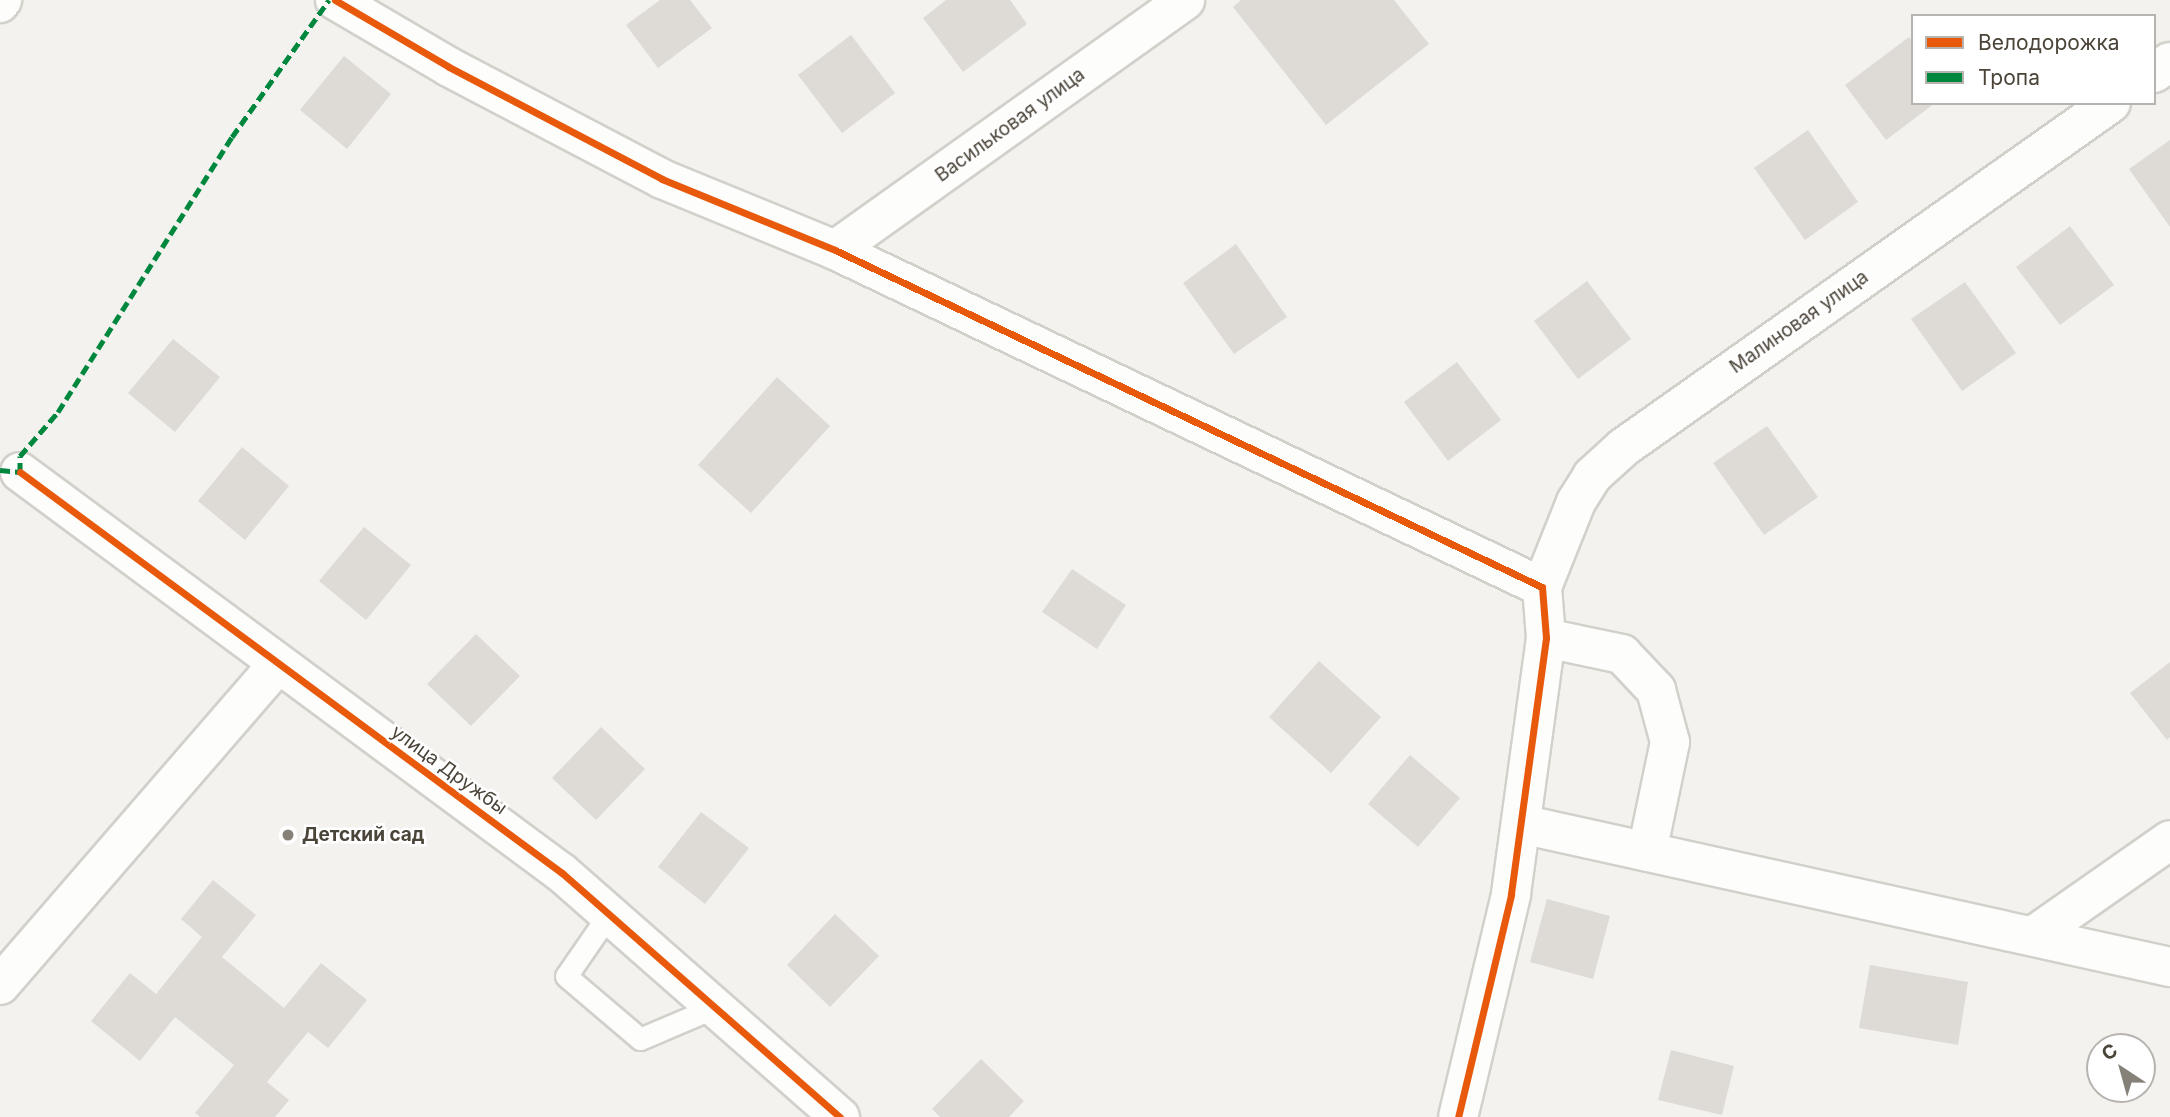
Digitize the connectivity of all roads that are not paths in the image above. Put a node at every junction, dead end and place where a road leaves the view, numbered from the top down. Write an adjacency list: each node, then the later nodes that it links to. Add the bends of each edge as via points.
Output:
1 (335, 0): 4 (street, via 449,67 662,179)
2 (1185, 0): 4 (street, Васильковая улица)
3 (2108, 105): 6 (street, Малиновая улица, via 1623,447 1592,475 1576,502)
4 (835, 250): 6 (street)
5 (20, 471): 8 (street, улица Дружбы)
6 (1542, 587): 7 (street)
7 (1546, 638): 9 (street); 11 (street, via 1622,654 1656,691 1670,743)
8 (277, 664): 12 (street, улица Дружбы, via 562,873); 15 (street)
9 (1521, 824): 11 (street); 18 (street, via 1511,895)
10 (2170, 840): 13 (street)
11 (1647, 852): 13 (street)
12 (609, 914): 16 (street, улица Дружбы); 16 (lane, via 566,976 640,1039)
13 (2033, 936): 14 (street)
14 (2170, 967)
15 (0, 985)
16 (715, 1007): 17 (street, улица Дружбы)
17 (840, 1117)
18 (1458, 1117)

